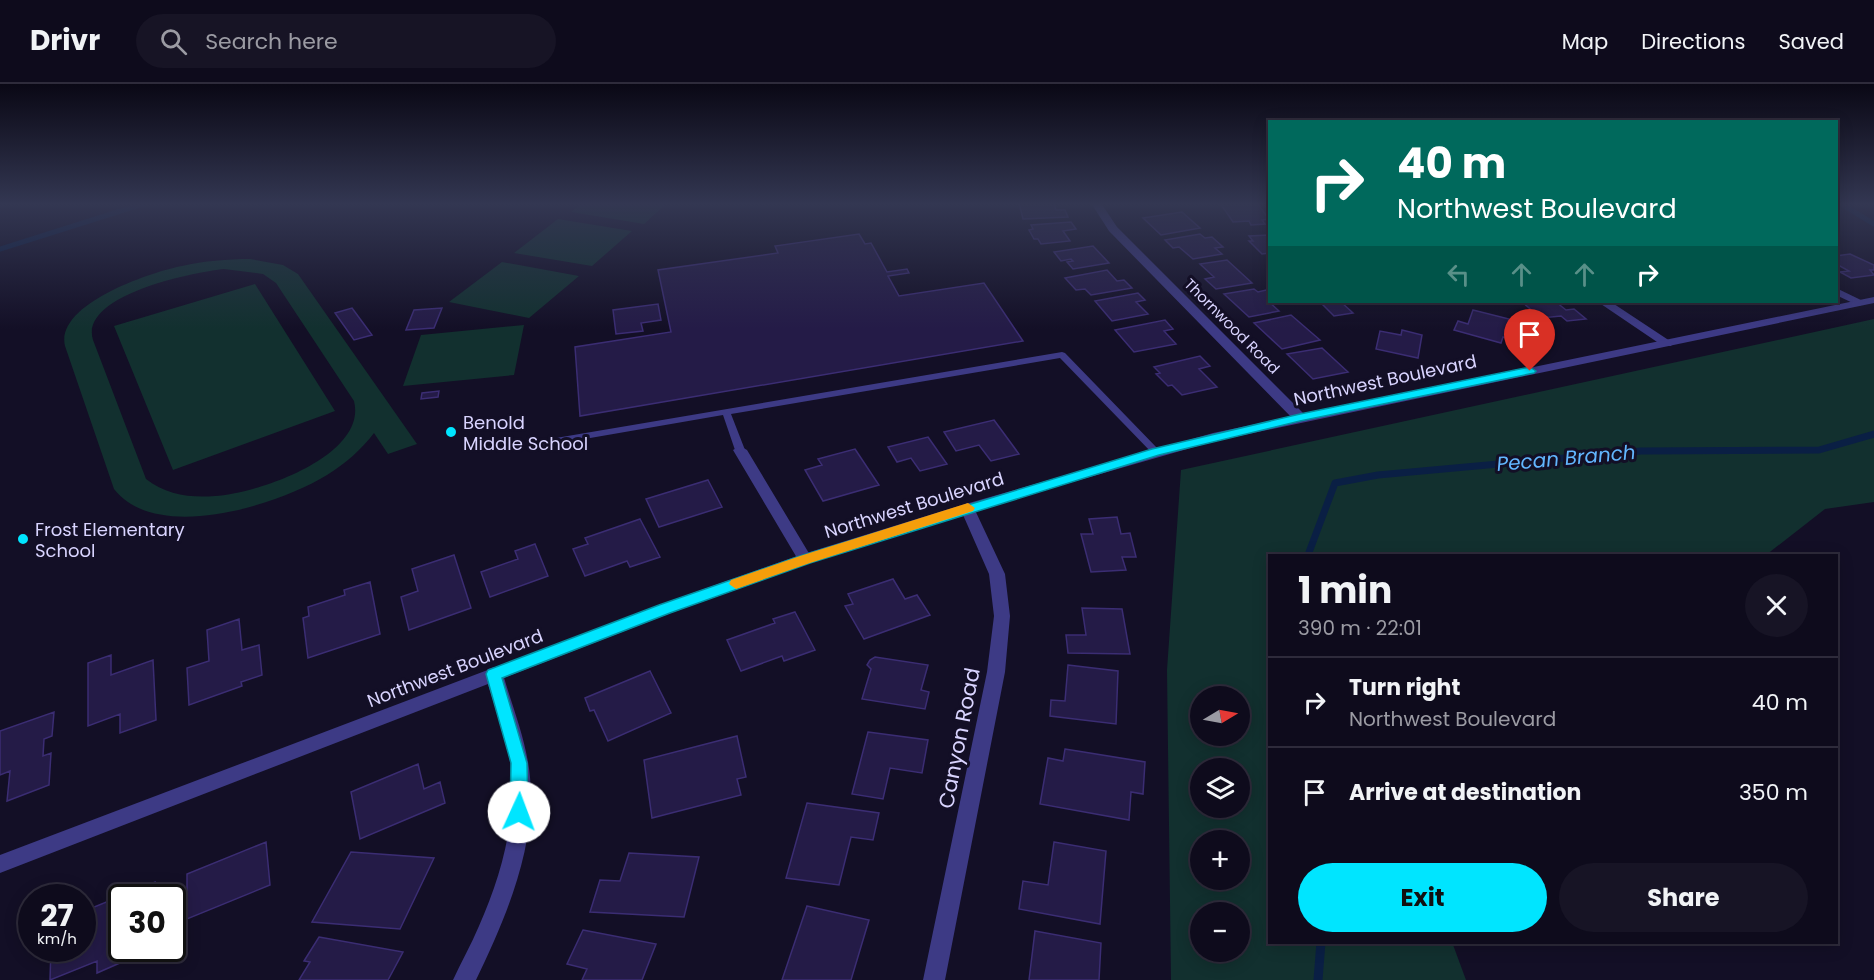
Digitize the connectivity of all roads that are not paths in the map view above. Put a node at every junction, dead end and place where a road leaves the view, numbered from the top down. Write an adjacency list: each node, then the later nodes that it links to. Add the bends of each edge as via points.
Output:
1 (1129, 245): 7 (street, Thornwood Road)
2 (1838, 292): 3 (street)
3 (1866, 302): 5 (street, Northwest Boulevard)
4 (1606, 303): 5 (street)
5 (1667, 343): 7 (street, Northwest Boulevard)
6 (726, 412): 8 (lane); 9 (lane); 10 (lane, via 1062,356)
7 (1300, 418): 10 (street, Northwest Boulevard)
8 (544, 443)
9 (740, 450): 12 (street)
10 (1156, 452): 11 (street, Northwest Boulevard)
11 (967, 508): 12 (street, Northwest Boulevard); 16 (street, Canyon Road, via 997,574 1002,616 996,672)
12 (805, 559): 13 (street, Northwest Boulevard)
13 (494, 674): 14 (street, Northwest Boulevard); 15 (street, via 519,763 519,812 506,884)
14 (0, 864)
15 (464, 980)
16 (934, 980)

